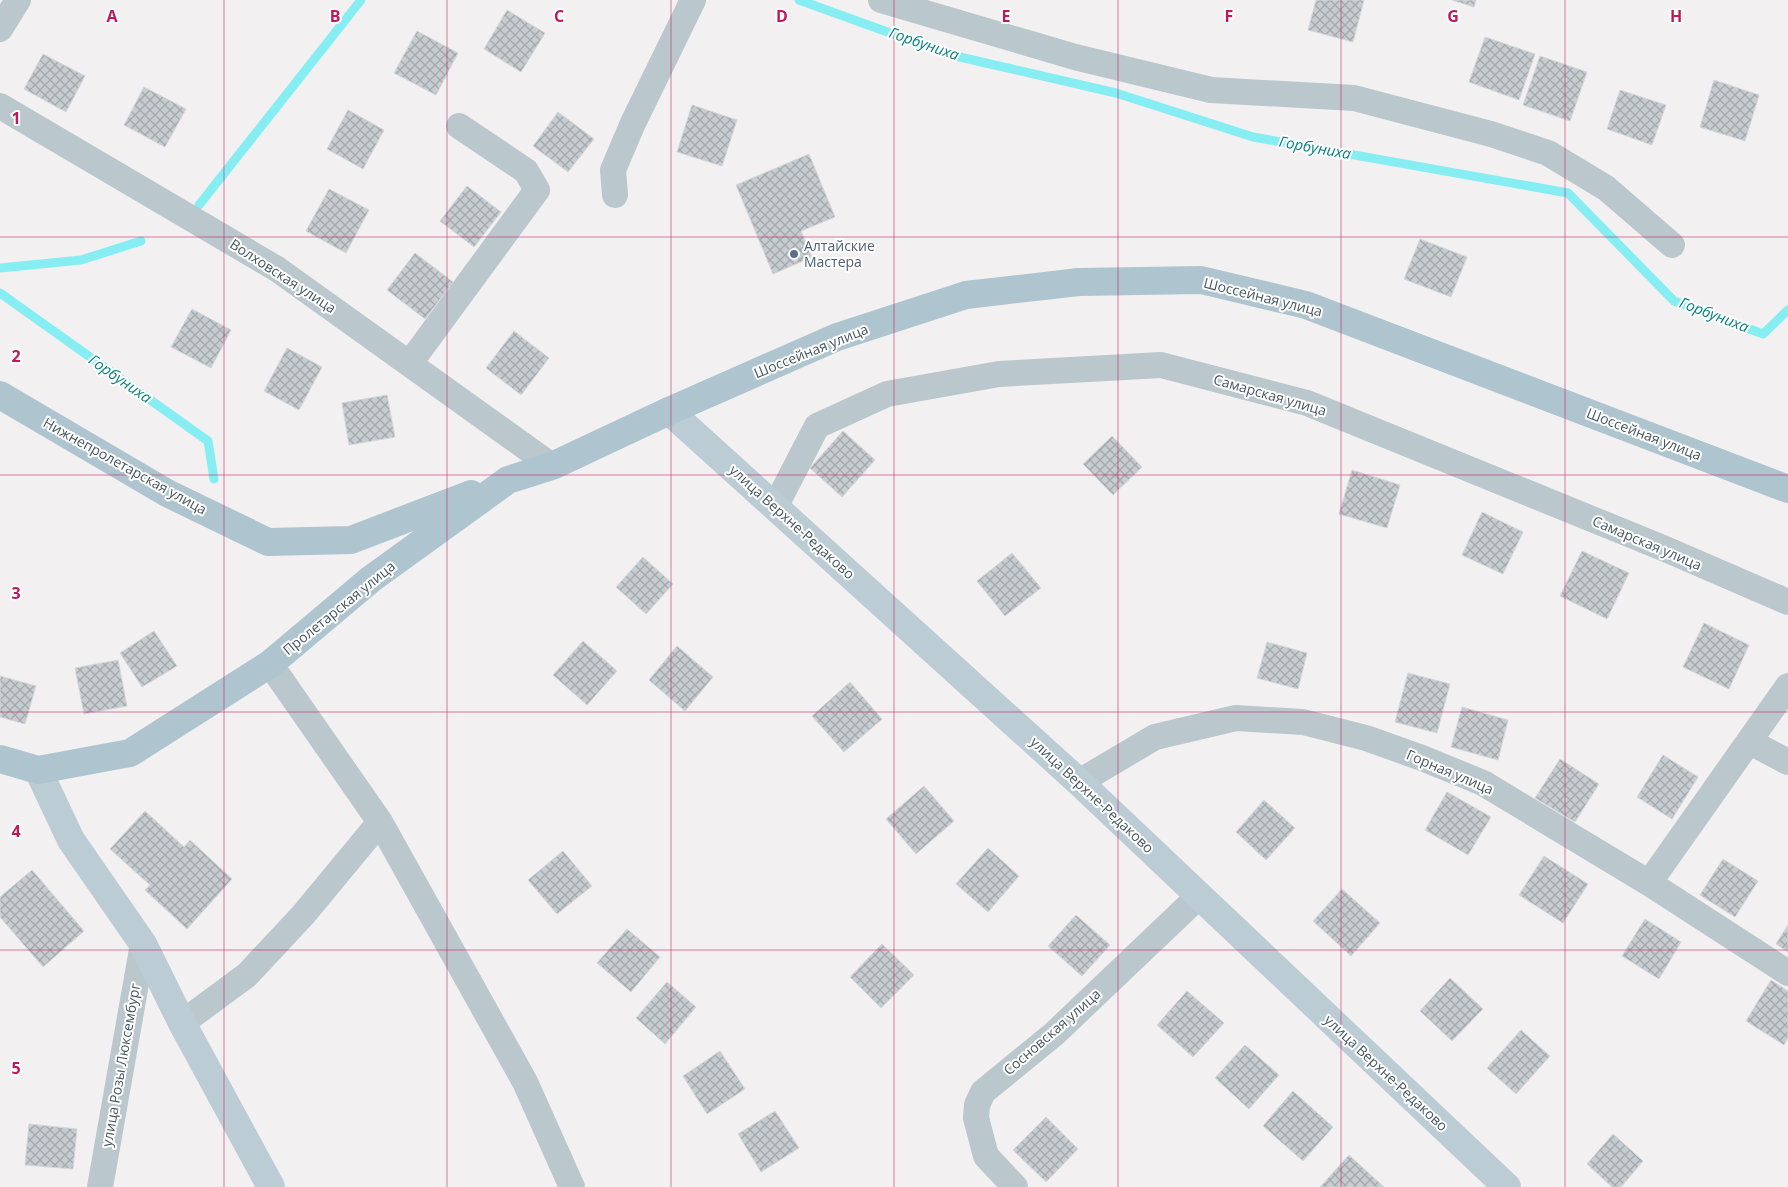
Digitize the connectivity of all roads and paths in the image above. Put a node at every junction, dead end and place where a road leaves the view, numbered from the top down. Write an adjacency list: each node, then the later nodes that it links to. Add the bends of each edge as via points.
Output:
1 (18, 0): 4 (street)
2 (693, 0): 7 (street, via 613,170)
3 (881, 0): 8 (street, via 1075,57 1211,90 1354,98 1491,134 1548,153 1606,188)
4 (0, 29)
5 (0, 106): 9 (street, Волховская улица, via 277,269)
6 (459, 126): 9 (street, via 526,171 537,190)
7 (615, 195)
8 (1672, 245)
9 (410, 363): 12 (street, Волховская улица)
10 (0, 395): 13 (main road, Нижнепролетарская улица, via 168,493 268,542 351,540)
11 (669, 411): 12 (main road, Пролетарская улица); 14 (main road, Шоссейная улица, via 837,337 966,295 1079,282 1201,280 1306,305); 15 (street, улица Верхне-Редаково)
12 (552, 466): 13 (main road, Пролетарская улица)
13 (508, 480): 17 (main road, Пролетарская улица, via 371,579)
14 (1788, 489)
15 (775, 507): 16 (street, Самарская улица, via 817,426 887,394 998,374 1162,365 1307,403); 23 (street, улица Верхне-Редаково)
16 (1788, 602)
17 (270, 664): 22 (main road, Пролетарская улица, via 130,753); 24 (street)
18 (1788, 686): 19 (street)
19 (1750, 742): 21 (street); 25 (street)
20 (0, 759): 22 (main road, Пролетарская улица)
21 (1788, 762)
22 (38, 770): 27 (street, via 71,840)
23 (1079, 782): 25 (street, Горная улица, via 1156,737 1236,718 1303,722 1366,738 1483,783); 26 (street, улица Верхне-Редаково)
24 (380, 822): 29 (street, via 248,975); 32 (street, via 526,1082)
25 (1649, 883): 28 (street, Горная улица)
26 (1200, 896): 33 (street, Сосновская улица, via 1054,1034 983,1092 976,1118 986,1156); 34 (street, улица Верхне-Редаково)
27 (143, 944): 29 (street); 30 (street, улица Розы Люксембург)
28 (1788, 973)
29 (182, 1024): 31 (street)
30 (100, 1187)
31 (271, 1187)
32 (572, 1187)
33 (1015, 1187)
34 (1507, 1187)

